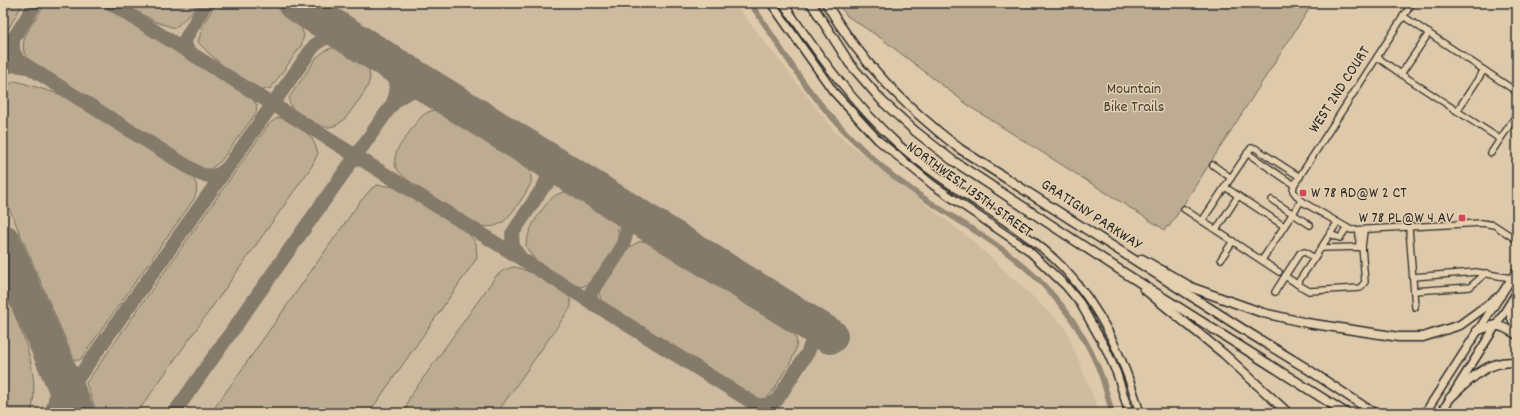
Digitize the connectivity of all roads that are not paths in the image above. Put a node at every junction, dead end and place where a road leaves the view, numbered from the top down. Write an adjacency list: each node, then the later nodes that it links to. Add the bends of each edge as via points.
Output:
1 (771, 3): 67 (main road, NORTHWEST 135TH STREET, via 833,91 878,140 933,186 1027,249 1066,286 1080,303 1106,349)
2 (783, 3): 68 (main road, NORTHWEST 135TH STREET, via 841,86 884,131 939,177 1030,238 1074,280 1103,320 1115,343)
3 (810, 3): 47 (highway, GRATIGNY PARKWAY, via 850,64 883,102 915,131 952,160)
4 (826, 3): 40 (highway, GRATIGNY PARKWAY, via 856,48 883,81 923,120 960,149)
5 (1412, 3): 6 (street, WEST 2ND COURT)
6 (1404, 16): 7 (street); 8 (street, WEST 2ND COURT)
7 (1428, 33): 9 (street); 10 (street)
8 (1377, 58): 10 (street); 20 (street, WEST 2ND COURT)
9 (1484, 70): 11 (street); 12 (street)
10 (1401, 74): 12 (street)
11 (1517, 92)
12 (1457, 111): 14 (street)
13 (1517, 114): 14 (street)
14 (1500, 139): 16 (street)
15 (1247, 153): 18 (street, via 1251,148 1255,148); 19 (street); 21 (street)
16 (1491, 153)
17 (1213, 165): 21 (street)
18 (1288, 169): 19 (street); 20 (street)
19 (1283, 177): 22 (street)
20 (1300, 177): 22 (street, WEST 2ND COURT)
21 (1231, 178): 23 (street)
22 (1294, 185): 26 (street, WEST 2ND COURT, via 1293,191)
23 (1225, 187): 24 (street); 29 (street)
24 (1238, 196): 32 (street); 35 (street)
25 (1272, 200): 28 (street)
26 (1301, 201): 28 (street); 30 (street)
27 (1184, 209): 29 (street)
28 (1292, 214): 31 (street); 32 (street)
29 (1202, 221): 35 (street)
30 (1337, 223): 34 (street); 37 (street)
31 (1310, 225)
32 (1284, 226): 45 (street)
33 (1410, 228): 36 (street); 38 (street, via 1482,223 1494,225); 51 (street)
34 (1346, 229): 36 (street); 37 (street, via 1340,238)
35 (1216, 230): 39 (street)
36 (1360, 231): 41 (street)
37 (1330, 234): 42 (street)
38 (1517, 240)
39 (1232, 241): 44 (street); 45 (street)
40 (1114, 246): 57 (highway, via 1143,259 1193,288 1263,313 1307,323 1399,337 1423,337 1460,325); 66 (highway, GRATIGNY PARKWAY)
41 (1362, 247): 42 (street); 53 (street, via 1365,282 1359,289 1309,291)
42 (1321, 248): 43 (street)
43 (1314, 258): 50 (street, via 1302,252); 53 (street)
44 (1221, 259)
45 (1262, 260): 48 (street)
46 (1517, 270): 52 (main road)
47 (1123, 272): 69 (highway, via 1224,354); 70 (highway, GRATIGNY PARKWAY)
48 (1279, 272)
49 (1486, 273): 51 (street, via 1465,272); 52 (street); 54 (street, via 1470,287)
50 (1285, 276): 53 (street); 55 (street)
51 (1413, 277): 54 (street)
52 (1511, 278): 57 (main road)
53 (1297, 284)
54 (1414, 291): 59 (street)
55 (1275, 292)
56 (1517, 292): 58 (main road)
57 (1500, 296): 62 (main road)
58 (1512, 301): 60 (main road); 61 (highway, via 1511,316)
59 (1415, 307)
60 (1498, 325): 62 (highway); 63 (highway); 65 (main road)
61 (1517, 329)
62 (1477, 331): 73 (main road)
63 (1517, 335)
64 (1517, 363): 65 (highway, via 1488,367 1472,377)
65 (1450, 398): 74 (main road)
66 (1360, 403): 71 (highway, GRATIGNY PARKWAY); 72 (highway)
67 (1129, 413)
68 (1140, 413)
69 (1288, 413)
70 (1346, 413)
71 (1374, 413)
72 (1380, 413)
73 (1425, 413)
74 (1441, 413)

